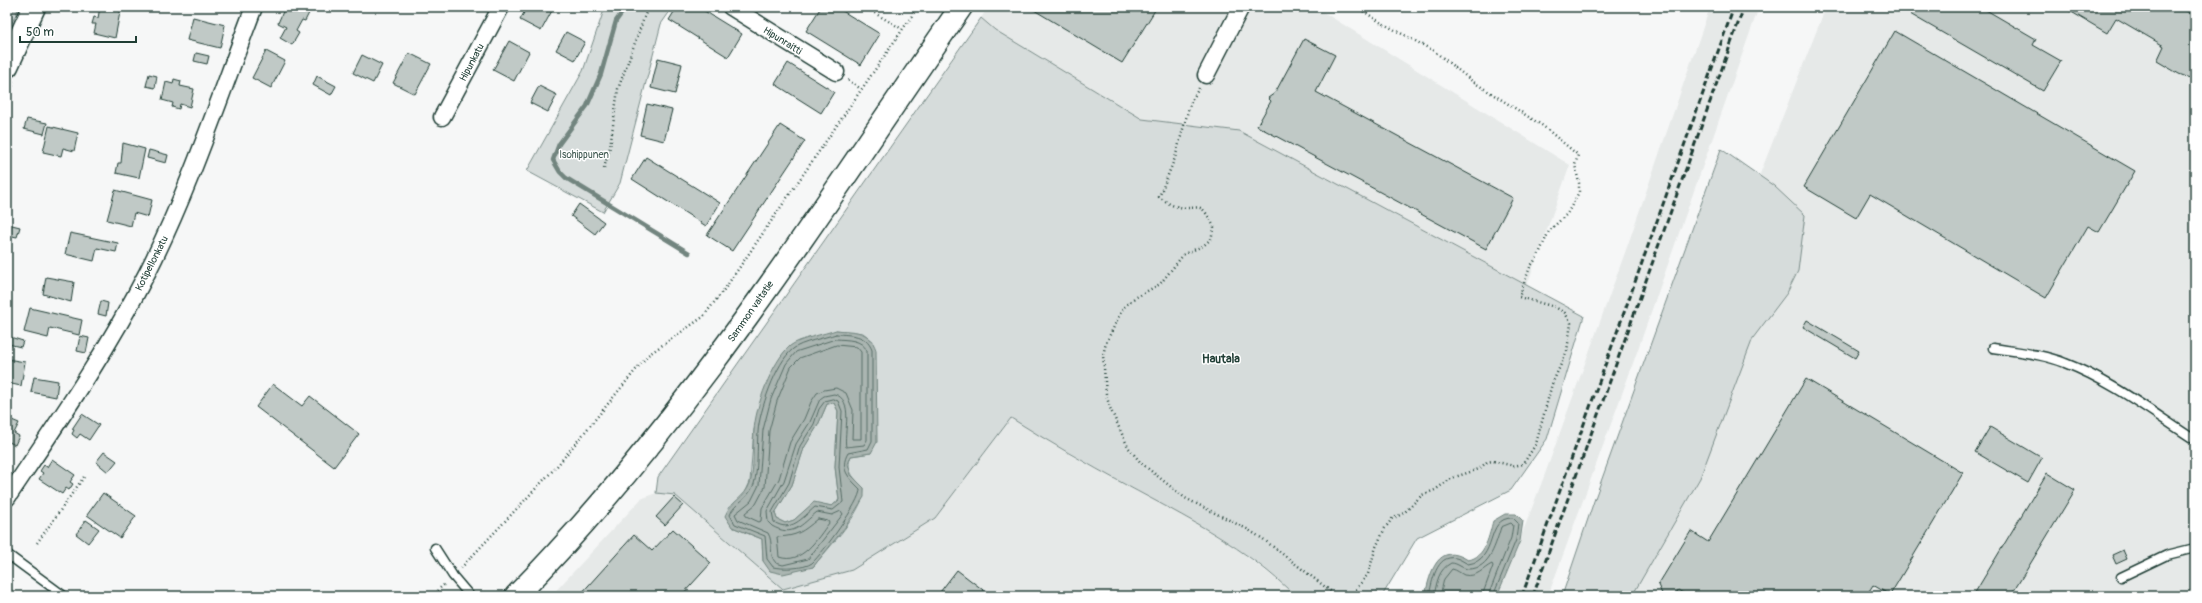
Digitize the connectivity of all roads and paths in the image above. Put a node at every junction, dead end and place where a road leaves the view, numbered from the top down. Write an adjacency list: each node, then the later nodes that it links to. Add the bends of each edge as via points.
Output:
1 (34, 7): 12 (main road)
2 (254, 7): 20 (street, Kotipellonkatu, via 178,209 147,274 96,363)
3 (501, 7): 15 (street, Hipunkatu)
4 (648, 7): 16 (path, via 618,89 610,147)
5 (731, 7): 13 (street, Hipunraitti)
6 (864, 7): 11 (path)
7 (918, 7): 11 (path)
8 (961, 7): 30 (main road, Sammon valtatie, via 719,355 609,496)
9 (1241, 7): 14 (street)
10 (1357, 7): 32 (path, via 1434,51 1472,81 1543,126 1578,155 1575,166 1579,183 1576,198 1567,214 1548,231 1519,297 1555,307 1565,313 1571,323 1566,351 1552,384 1536,444 1523,464 1514,466 1487,462 1479,469 1452,478 1422,496 1404,513 1392,519 1376,547 1368,574)
11 (902, 29): 25 (path, via 726,287 702,317 648,355 557,466)
12 (7, 66)
13 (836, 72)
14 (1206, 75): 31 (path, via 1190,104 1175,158 1159,197 1175,206 1198,206 1206,212 1214,228 1212,239 1184,254 1160,284 1133,299 1123,308 1112,328 1103,355 1106,394 1119,428 1134,456 1176,492 1247,529 1282,552)
15 (442, 117)
16 (604, 168)
17 (1993, 348): 18 (lane, via 2064,362 2090,374)
18 (2195, 440)
19 (84, 477): 21 (path)
20 (7, 498)
21 (37, 543)
22 (435, 548): 25 (lane)
23 (2195, 548): 26 (lane, via 2167,555)
24 (7, 554): 27 (lane)
25 (453, 576): 28 (path); 29 (lane)
26 (2121, 577)
27 (64, 596)
28 (431, 596)
29 (470, 596)
30 (516, 596)
31 (1337, 596)
32 (1351, 596)

